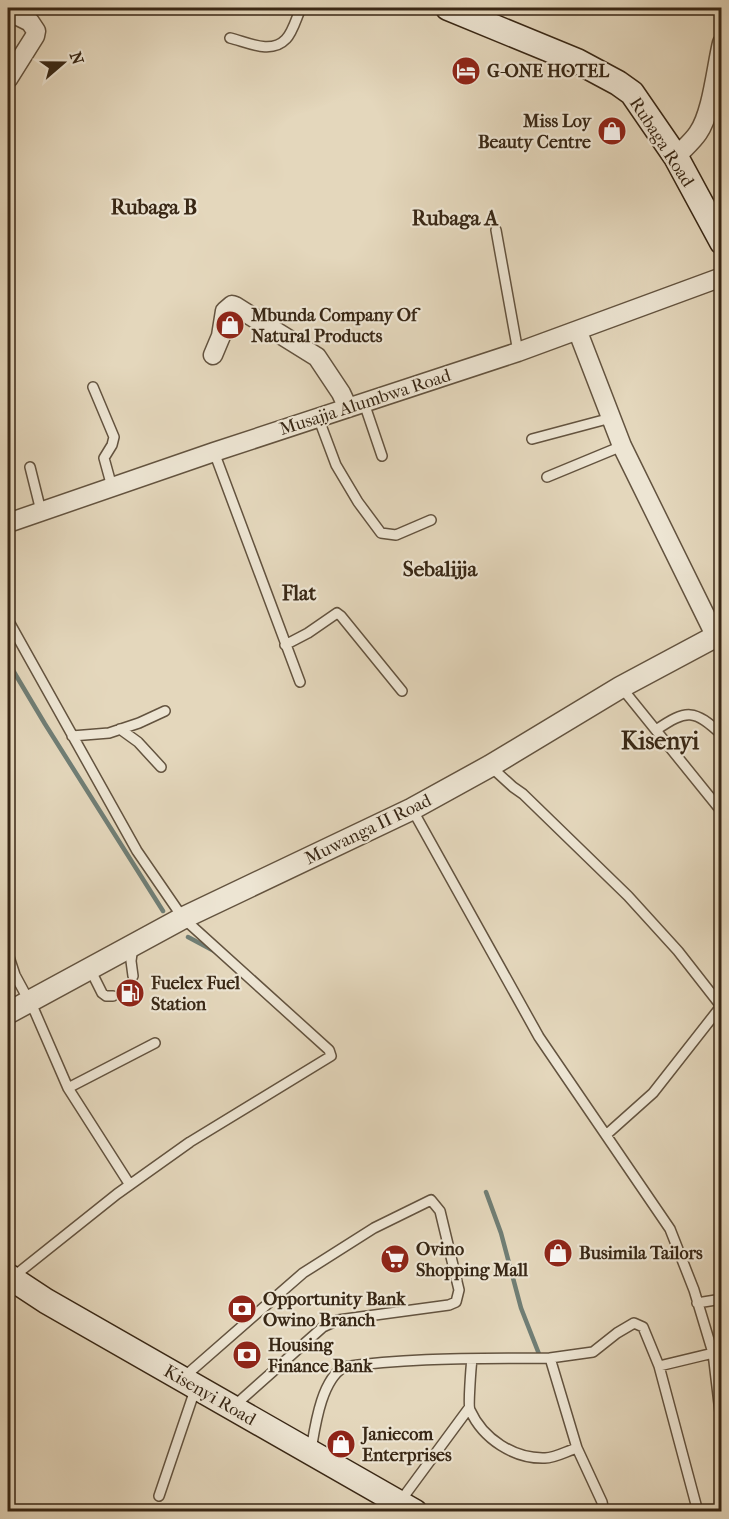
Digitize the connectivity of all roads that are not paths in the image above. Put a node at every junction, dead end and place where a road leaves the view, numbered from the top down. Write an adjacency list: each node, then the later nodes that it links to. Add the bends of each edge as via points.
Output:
1 (301, 8): 4 (lane, via 286,39 276,45 266,48)
2 (450, 8): 7 (main road, Rubaga Road, via 577,61 626,88)
3 (8, 11): 6 (street, via 30,22 36,31)
4 (230, 38)
5 (722, 43): 7 (street, via 703,125)
6 (8, 79)
7 (676, 157): 9 (main road, Rubaga Road)
8 (496, 230): 12 (lane)
9 (722, 242)
10 (722, 277): 11 (street, Musajja Alumbwa Road)
11 (578, 332): 12 (street, Musajja Alumbwa Road); 17 (street)
12 (518, 352): 15 (street, Musajja Alumbwa Road)
13 (213, 355): 15 (street, via 225,311 235,306 317,357 341,393)
14 (93, 387): 24 (lane, via 114,437 104,458)
15 (356, 405): 16 (street, Musajja Alumbwa Road); 21 (lane)
16 (318, 417): 20 (street, Musajja Alumbwa Road); 26 (lane, via 336,465 381,533 396,535)
17 (611, 417): 18 (lane); 19 (street)
18 (532, 439)
19 (622, 446): 23 (lane); 29 (street)
20 (214, 452): 24 (street, Musajja Alumbwa Road); 30 (lane)
21 (382, 456)
22 (30, 467): 25 (lane)
23 (547, 477)
24 (112, 487): 25 (street, Musajja Alumbwa Road)
25 (41, 511): 27 (street, Musajja Alumbwa Road)
26 (431, 520)
27 (8, 523)
28 (9, 625): 37 (lane)
29 (718, 634): 32 (street, Muwanga II Road)
30 (285, 645): 31 (lane); 33 (lane, via 337,613)
31 (300, 682)
32 (621, 687): 36 (lane); 39 (street, Muwanga II Road)
33 (402, 691)
34 (165, 711): 35 (lane)
35 (120, 729): 37 (lane); 40 (lane)
36 (656, 730): 38 (lane, via 672,719 690,714 704,719); 42 (lane)
37 (72, 735): 43 (lane, via 137,851)
38 (722, 735)
39 (490, 766): 41 (street, Muwanga II Road); 50 (lane, via 628,896)
40 (161, 767)
41 (412, 809): 43 (street, Muwanga II Road); 54 (lane, via 539,1037)
42 (722, 812)
43 (183, 918): 44 (street, Muwanga II Road); 55 (lane, via 329,1050 331,1056 190,1142)
44 (133, 945): 46 (street, Muwanga II Road); 47 (lane)
45 (8, 954): 49 (lane)
46 (90, 969): 48 (lane, via 102,993); 49 (street, Muwanga II Road)
47 (133, 976)
48 (113, 996)
49 (30, 1002): 51 (street, Muwanga II Road); 53 (lane)
50 (721, 1005): 54 (lane, via 653,1093)
51 (8, 1013)
52 (155, 1043): 53 (lane)
53 (68, 1088): 55 (lane)
54 (606, 1135): 58 (lane, via 670,1229)
55 (130, 1185): 56 (lane)
56 (9, 1277): 63 (main road, Kisenyi Road)
57 (722, 1299): 58 (lane)
58 (697, 1303): 59 (lane)
59 (713, 1353): 62 (lane); 66 (lane)
60 (550, 1358): 61 (lane); 62 (lane, via 593,1352 634,1323 643,1327); 67 (lane)
61 (472, 1359): 65 (lane); 68 (lane, via 388,1361 344,1367 319,1406)
62 (659, 1366): 72 (lane)
63 (189, 1383): 64 (main road, Kisenyi Road); 64 (lane, via 303,1273 374,1228 431,1200 440,1211 459,1290 456,1302 331,1323); 69 (lane)
64 (232, 1408): 68 (main road, Kisenyi Road)
65 (469, 1408): 67 (lane, via 486,1432 505,1449 525,1457 548,1458); 70 (lane)
66 (722, 1429)
67 (577, 1448): 71 (lane)
68 (310, 1453): 70 (main road, Kisenyi Road)
69 (159, 1496)
70 (397, 1506)
71 (604, 1512)
72 (698, 1512)

